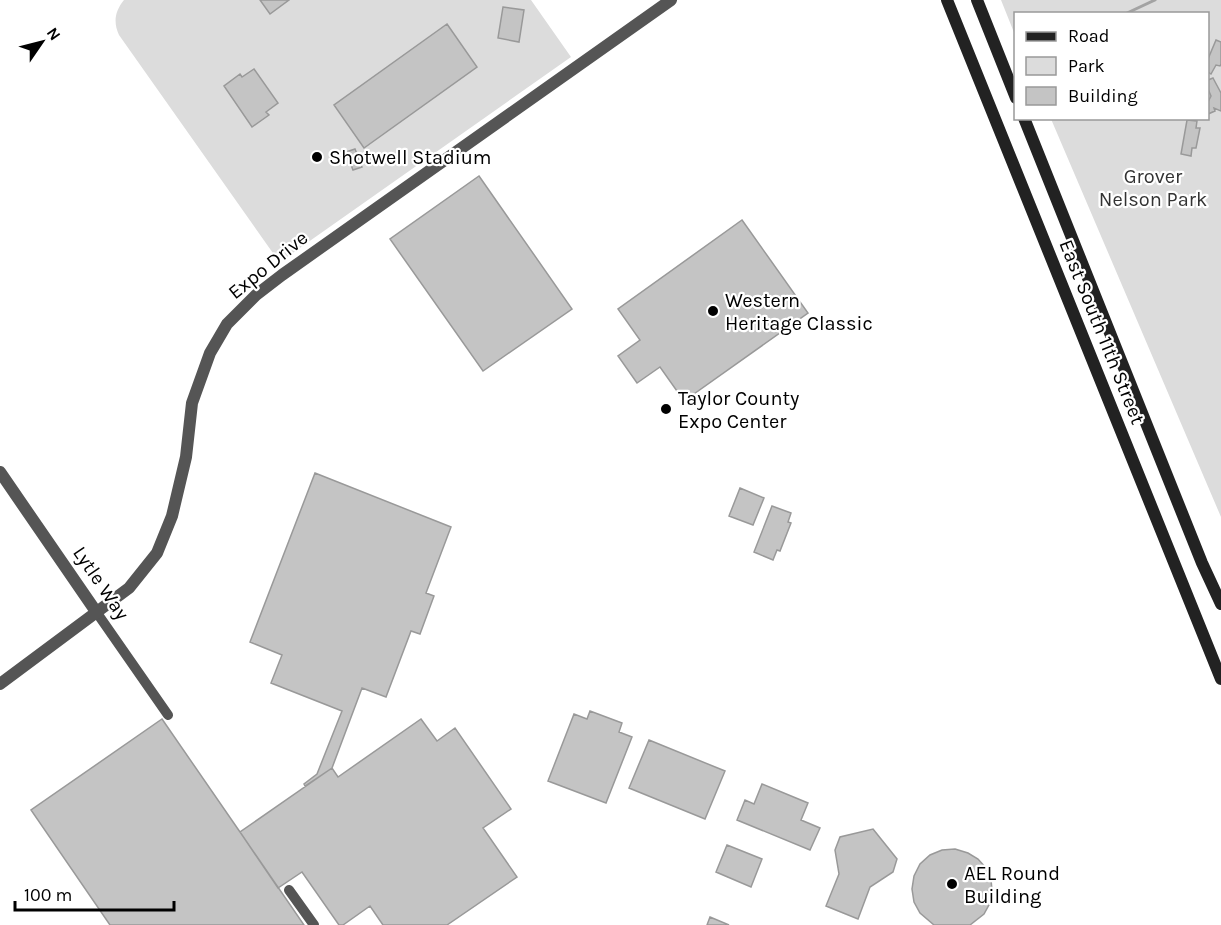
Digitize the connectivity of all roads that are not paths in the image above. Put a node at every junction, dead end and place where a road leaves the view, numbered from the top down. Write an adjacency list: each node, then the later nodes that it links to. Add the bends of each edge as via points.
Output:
1 (671, 0): 8 (street, Expo Drive, via 282,275 227,324 210,353 192,404 186,457 172,516 157,553 129,588)
2 (947, 0): 9 (main road, East South 11th Street)
3 (977, 0): 4 (main road)
4 (1014, 93)
5 (1025, 120): 7 (main road, East South 11th Street)
6 (0, 472): 8 (street, Lytle Way)
7 (1221, 604)
8 (98, 613): 10 (street, Expo Drive); 11 (street, Lytle Way)
9 (1221, 679)
10 (0, 684)
11 (168, 716)
12 (289, 890): 13 (street)
13 (314, 925)

